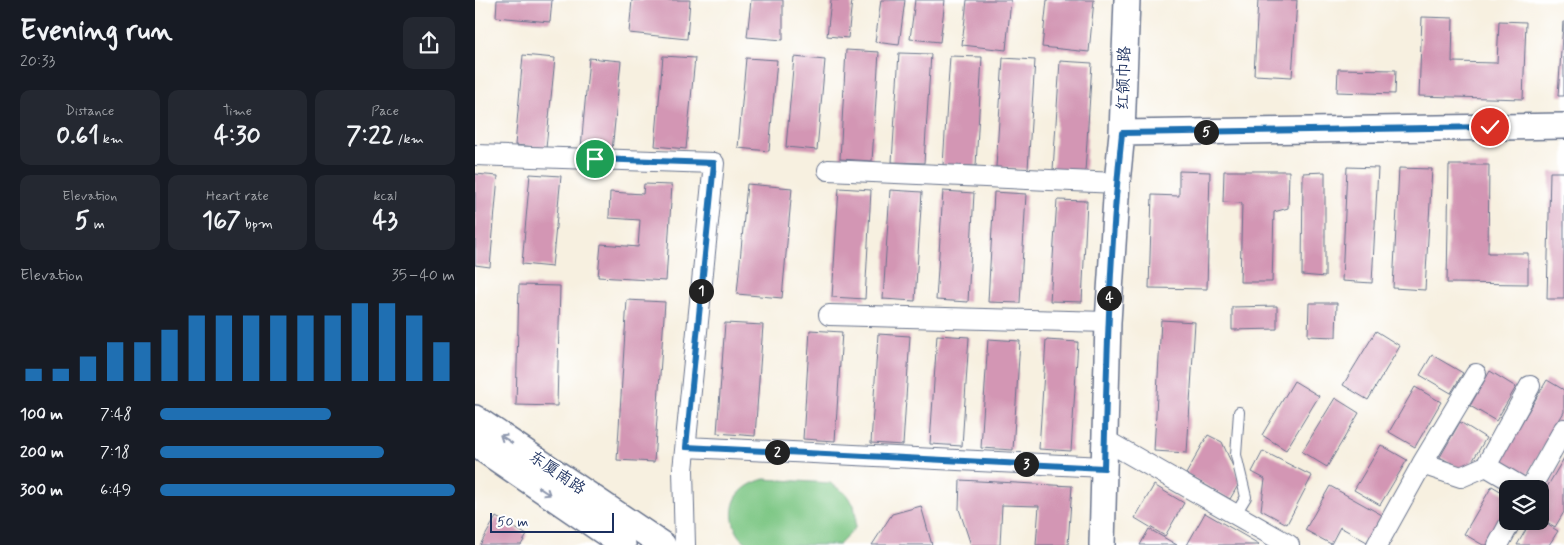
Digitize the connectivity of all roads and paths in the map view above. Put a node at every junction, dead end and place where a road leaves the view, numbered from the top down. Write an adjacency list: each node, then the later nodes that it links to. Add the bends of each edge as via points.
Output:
1 (1127, 0): 3 (street, 红领巾路)
2 (1564, 126): 3 (street)
3 (1122, 133): 6 (street, 红领巾路)
4 (475, 155): 16 (street, via 714,163)
5 (828, 170): 6 (street)
6 (1117, 184): 8 (street, 红领巾路)
7 (829, 315): 8 (street)
8 (1108, 322): 14 (street, 红领巾路)
9 (1476, 374): 17 (street)
10 (1530, 386): 18 (street)
11 (1239, 412): 22 (lane, via 1236,455 1246,497)
12 (475, 418): 26 (street, 东厦南路, one-way to 12)
13 (1564, 429): 21 (street)
14 (1105, 440): 19 (street, 红领巾路); 22 (street)
15 (475, 444): 25 (street, 东厦南路, one-way to 25)
16 (686, 447): 19 (street); 23 (street, via 683,470)
17 (1422, 464): 18 (street, via 1461,477); 31 (street)
18 (1486, 466): 20 (street)
19 (1104, 468): 29 (street, 红领巾路)
20 (1510, 480)
21 (1535, 480)
22 (1235, 515): 30 (street)
23 (685, 516): 27 (street); 28 (street)
24 (1506, 530): 32 (street)
25 (623, 545)
26 (663, 545)
27 (685, 545)
28 (697, 545)
29 (1102, 545)
30 (1289, 545)
31 (1377, 545)
32 (1498, 545)

